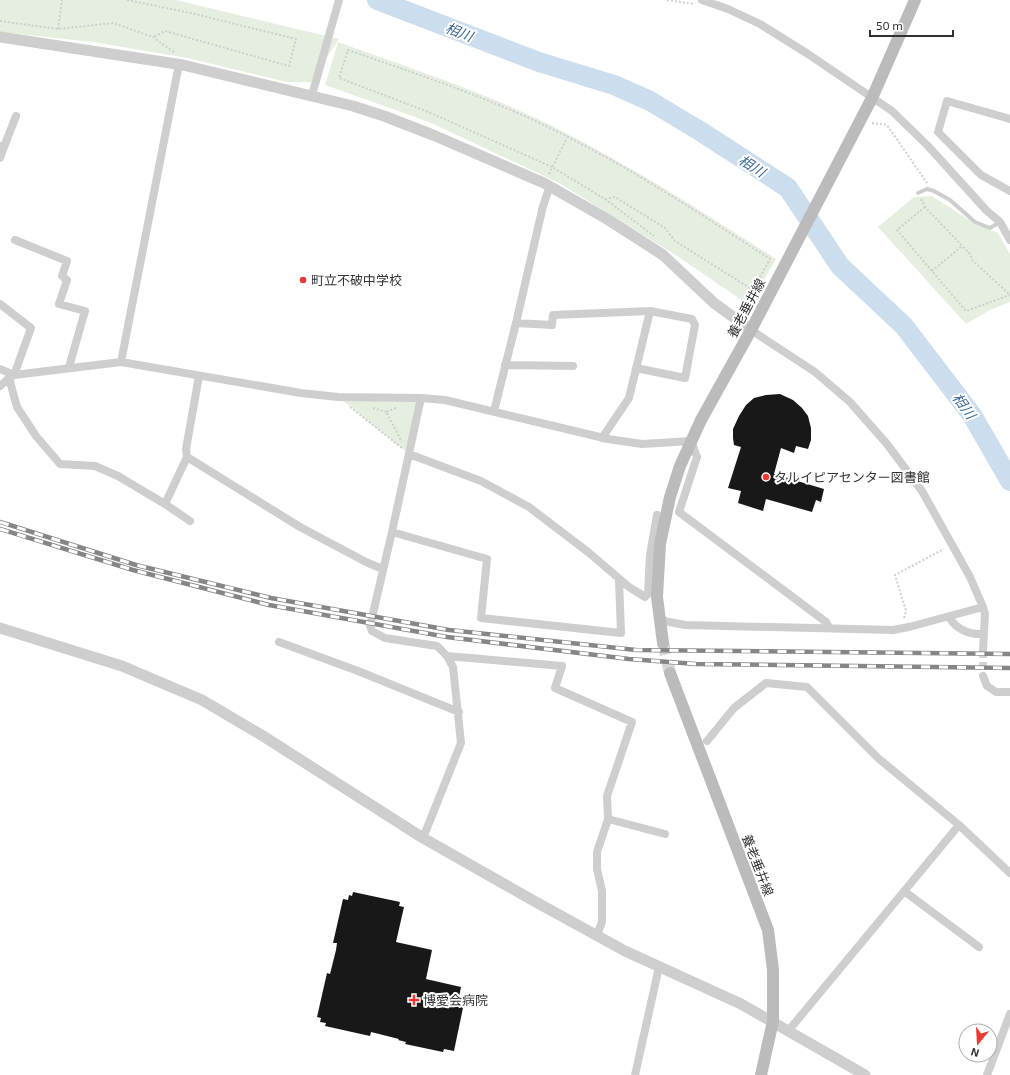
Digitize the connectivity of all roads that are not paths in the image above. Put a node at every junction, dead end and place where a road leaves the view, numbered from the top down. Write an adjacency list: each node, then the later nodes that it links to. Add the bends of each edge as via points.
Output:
1 (339, 0): 6 (street)
2 (702, 0): 7 (street, via 760,24)
3 (916, 0): 7 (main road, 養老垂井線)
4 (0, 37): 5 (street)
5 (179, 64): 6 (street); 22 (street)
6 (312, 95): 12 (street, via 384,116 433,134)
7 (872, 98): 15 (street, via 892,111); 21 (main road, 養老垂井線, via 863,121)
8 (16, 116): 10 (street)
9 (1010, 118): 13 (street, via 947,101 938,132 981,175)
10 (2, 147): 11 (street)
11 (0, 158)
12 (550, 186): 20 (street); 21 (street, via 663,255 714,303)
13 (1010, 191)
14 (918, 193): 15 (lane, via 934,191 950,200 980,225 990,228)
15 (1000, 222): 17 (street)
16 (15, 240): 25 (street, via 67,261 62,276 67,280 59,304 85,311)
17 (1010, 240)
18 (0, 304): 28 (street, via 31,328)
19 (650, 311): 20 (street, via 553,315 552,325); 26 (street); 26 (street, via 692,319 696,325 685,378)
20 (516, 323): 23 (street)
21 (751, 330): 34 (main road, 養老垂井線); 43 (street, via 815,372 850,402 887,444 922,491 970,577)
22 (121, 362): 25 (street); 29 (street)
23 (505, 365): 24 (street); 32 (street)
24 (573, 366)
25 (69, 367): 28 (street)
26 (636, 368): 33 (street, via 630,398)
27 (0, 369): 28 (street)
28 (12, 376): 30 (street); 37 (street, via 17,407 36,436 60,464 95,466 118,476)
29 (199, 376): 31 (street, via 338,397); 36 (street, via 186,449)
30 (0, 386)
31 (421, 398): 32 (street, via 445,400); 35 (street)
32 (494, 411): 33 (street)
33 (602, 438): 34 (street, via 642,444)
34 (691, 441): 45 (main road, 養老垂井線, via 674,484 664,520 658,570); 46 (street, via 697,457 679,512 826,622)
35 (409, 454): 40 (street); 42 (street, via 481,481 529,507)
36 (187, 457): 37 (street); 41 (street, via 300,526 368,564)
37 (166, 504): 39 (street)
38 (657, 514): 42 (street, via 650,555 648,594 645,597)
39 (190, 521)
40 (392, 532): 41 (street); 42 (street, via 487,559 481,618 621,633)
41 (383, 569): 52 (street, via 371,616 372,631 385,638 437,646)
42 (619, 579)
43 (983, 607): 44 (street); 48 (street)
44 (948, 617): 46 (street, via 893,630); 48 (street, via 972,635)
45 (659, 620): 46 (street, via 685,625); 50 (main road, 養老垂井線)
46 (829, 627)
47 (0, 628): 61 (street, via 122,666 202,700)
48 (983, 634): 51 (street)
49 (279, 642): 56 (street)
50 (663, 643)
51 (983, 650)
52 (447, 656): 56 (street, via 453,667); 58 (street, via 562,666 555,688 632,722 607,796)
53 (670, 673): 68 (main road, 養老垂井線, via 768,930 773,970)
54 (983, 676): 55 (street, via 987,686 996,692)
55 (1010, 692)
56 (459, 712): 61 (street, via 461,743)
57 (706, 741): 59 (street, via 734,708 766,682 807,687 878,758)
58 (608, 819): 60 (street); 64 (street, via 597,852 597,869 602,891 602,922)
59 (959, 825): 62 (street); 63 (street)
60 (665, 834)
61 (423, 838): 64 (street)
62 (1010, 873)
63 (904, 891): 65 (street); 69 (street)
64 (597, 935): 66 (street)
65 (979, 947)
66 (660, 967): 68 (street, via 708,987); 70 (street)
67 (1010, 1014): 73 (street)
68 (773, 1021): 69 (street); 71 (main road, 養老垂井線)
69 (789, 1030): 72 (street)
70 (635, 1075)
71 (761, 1075)
72 (865, 1075)
73 (987, 1075)

